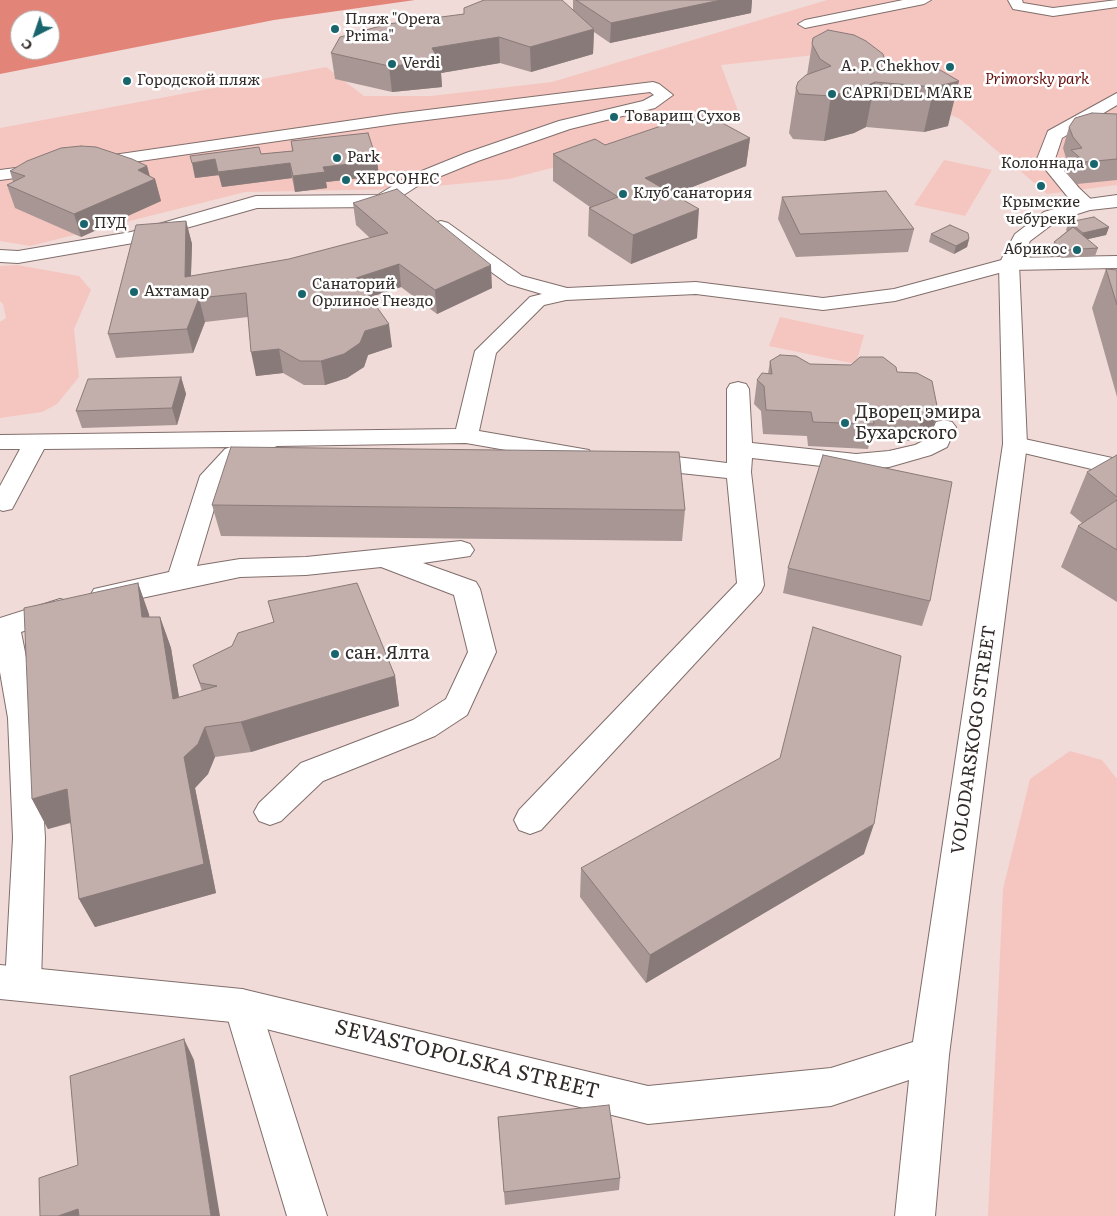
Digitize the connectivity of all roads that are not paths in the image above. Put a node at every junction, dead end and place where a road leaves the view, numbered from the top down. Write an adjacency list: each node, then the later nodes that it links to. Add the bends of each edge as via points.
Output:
1 (924, 0): 4 (street)
2 (1015, 0): 3 (street, via 1018,6 1053,12)
3 (1117, 3)
4 (805, 24)
5 (1117, 98): 9 (street, via 1054,135 1046,159)
6 (0, 175): 7 (street, via 379,123 395,118 653,88 665,95 649,105 565,125 472,157 413,181)
7 (382, 201): 10 (street, via 256,202 134,237 18,257); 13 (street, via 436,224 515,280)
8 (1117, 201): 9 (street)
9 (1088, 205): 12 (street, via 1051,216 1036,226 1022,238)
10 (0, 256)
11 (1117, 262): 12 (street)
12 (1009, 264): 13 (street, via 895,295 823,304 696,288); 20 (street, VOLODARSKOGO STREET)
13 (566, 294): 16 (street, via 537,301 486,351)
14 (738, 389): 21 (street)
15 (944, 427): 21 (street, via 939,442 889,459 856,462)
16 (466, 436): 17 (street); 21 (street, via 558,453 612,458)
17 (279, 437): 19 (street); 26 (street, via 234,454 212,476)
18 (0, 442): 19 (street)
19 (36, 442): 23 (street)
20 (1015, 444): 22 (street); 31 (street, VOLODARSKOGO STREET)
21 (740, 460): 28 (street, via 751,585)
22 (1117, 467)
23 (1, 505)
24 (461, 550): 25 (street)
25 (385, 559): 26 (street, via 240,568); 27 (street, via 466,589 482,652 461,699 457,707 424,728 312,772)
26 (180, 578): 29 (street, via 107,595 6,626 23,718 29,838)
27 (270, 812)
28 (530, 820)
29 (12, 983): 30 (street, SEVASTOPOLSKA STREET)
30 (242, 1006): 31 (street, SEVASTOPOLSKA STREET, via 648,1104 831,1087); 32 (street)
31 (930, 1054): 33 (street, VOLODARSKOGO STREET)
32 (307, 1216)
33 (915, 1216)

